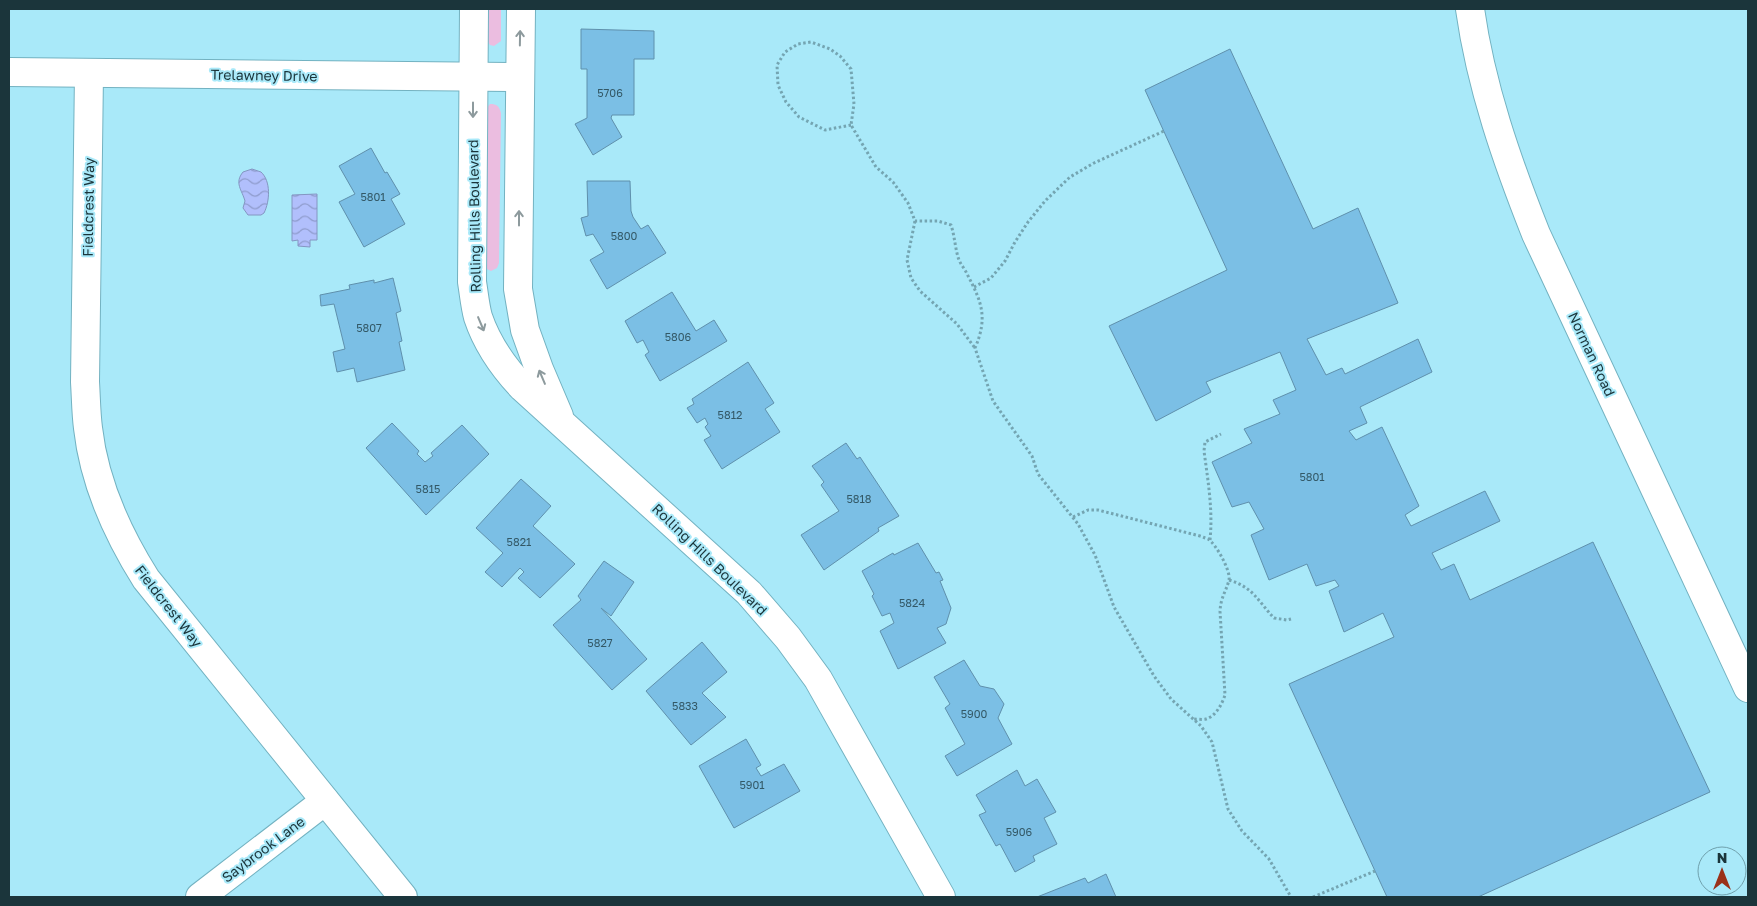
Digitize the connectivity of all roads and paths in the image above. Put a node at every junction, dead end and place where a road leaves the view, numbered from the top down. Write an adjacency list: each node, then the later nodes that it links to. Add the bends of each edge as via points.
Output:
1 (474, 9): 7 (street, Rolling Hills Boulevard)
2 (521, 9): 6 (street, Rolling Hills Boulevard, one-way to 2)
3 (1470, 9): 19 (street, Norman Road, via 1492,110 1536,234)
4 (9, 72): 5 (street, Trelawney Drive)
5 (89, 73): 7 (street, Trelawney Drive); 21 (street, Fieldcrest Way, via 86,382 88,429 98,476 114,522 146,579)
6 (520, 77): 7 (street, Trelawney Drive); 13 (street, Rolling Hills Boulevard, one-way to 6, via 526,330 518,289)
7 (473, 78): 13 (street, Rolling Hills Boulevard, one-way to 13, via 472,282 478,316 492,348 512,376)
8 (851, 125): 8 (path, via 854,104 851,69 840,56 811,42 798,44 785,52 777,65 778,85 786,102 799,117 825,130); 10 (path, via 876,167 893,182 908,203)
9 (1164, 131): 11 (path, via 1094,163 1070,178 1028,222 991,278)
10 (915, 221): 11 (path, via 938,221 951,226 959,260); 12 (path, via 908,260 911,278 920,291 957,324)
11 (974, 287): 12 (path, via 982,310 982,332)
12 (975, 348): 15 (path, via 994,401 1032,456 1038,474)
13 (561, 422): 25 (street, Rolling Hills Boulevard, via 749,593 788,638 818,679)
14 (1221, 434): 16 (path, via 1205,442 1204,451 1211,508)
15 (1073, 517): 16 (path, via 1088,510 1098,510); 20 (path, via 1095,555 1114,607 1154,676)
16 (1210, 540): 17 (path, via 1229,570)
17 (1229, 580): 18 (path, via 1241,583 1253,592 1274,618); 20 (path, via 1220,599 1224,662 1222,704 1207,719)
18 (1291, 619)
19 (1748, 688)
20 (1192, 719): 26 (path, via 1212,742 1228,809 1242,831 1269,859)
21 (326, 801): 23 (street, Saybrook Lane); 24 (street, Fieldcrest Way)
22 (1375, 871): 27 (path)
23 (200, 897)
24 (403, 897)
25 (941, 897)
26 (1292, 897)
27 (1313, 897)

